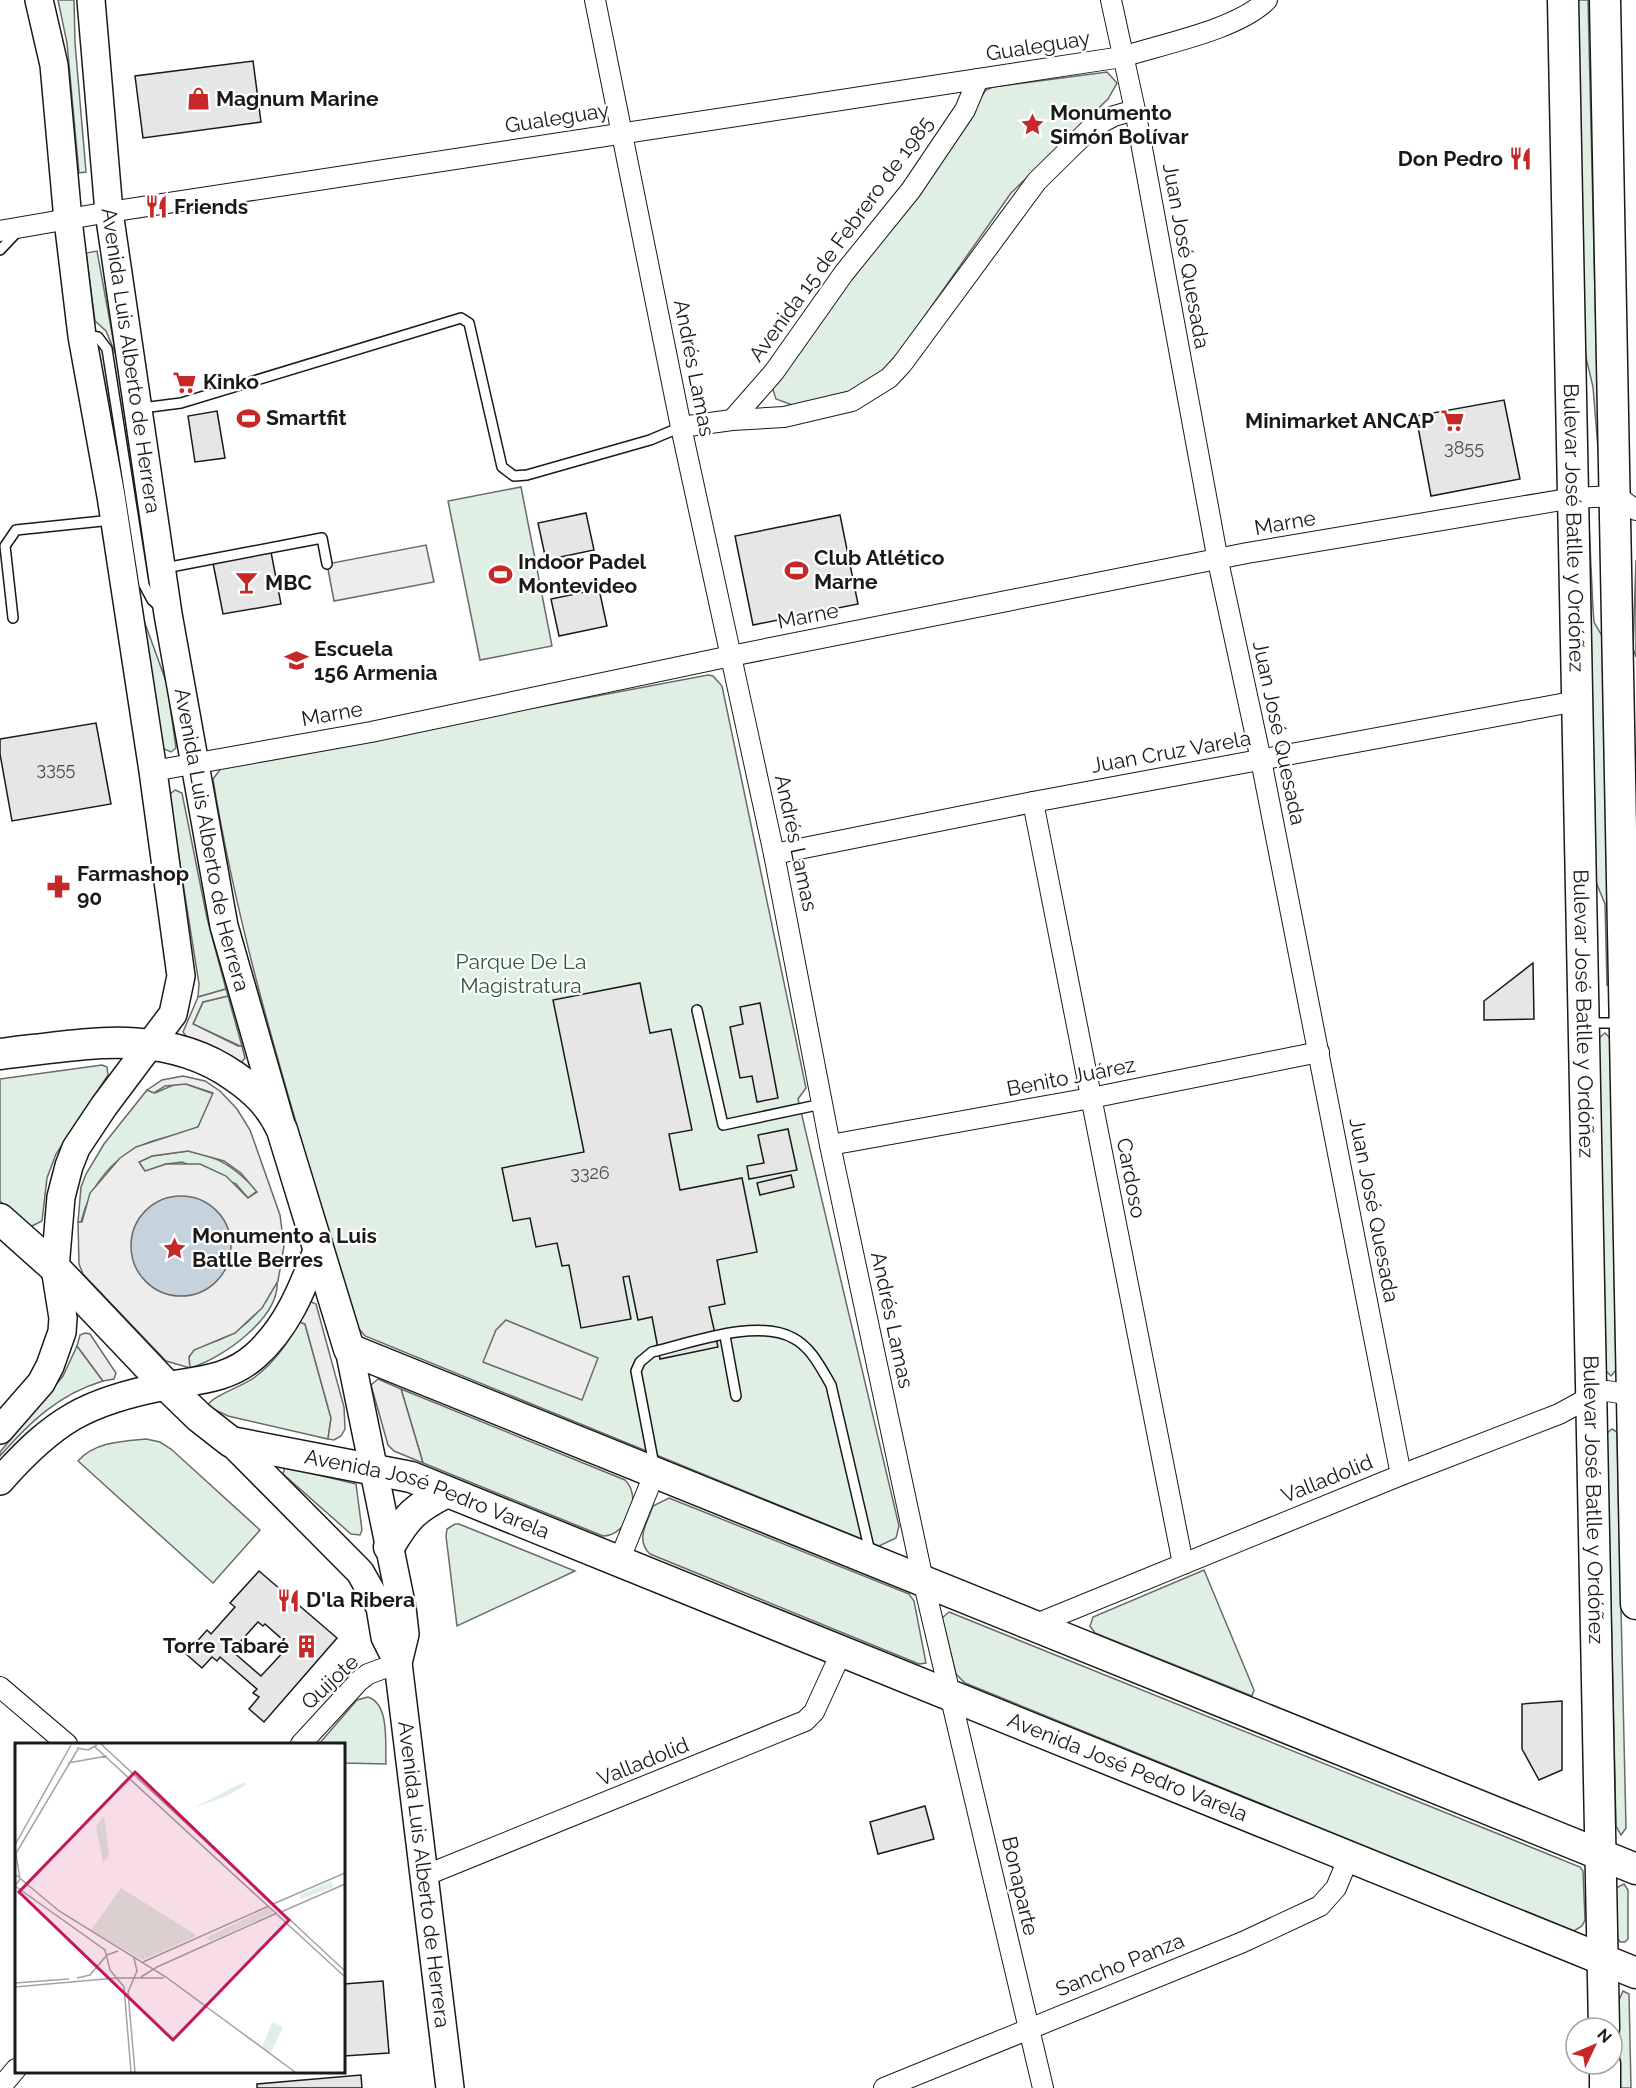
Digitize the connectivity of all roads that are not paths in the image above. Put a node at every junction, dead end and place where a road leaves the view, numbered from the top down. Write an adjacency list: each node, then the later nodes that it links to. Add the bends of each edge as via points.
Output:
1 (39, 0): 13 (main road, Avenida Luis Alberto de Herrera, via 54,65)
2 (91, 0): 12 (main road, Avenida Luis Alberto de Herrera)
3 (595, 0): 11 (street, Andrés Lamas)
4 (1111, 0): 8 (street, Juan José Quesada)
5 (1267, 0): 8 (street, via 1244,16 1187,39)
6 (1563, 0): 21 (main road, Bulevar José Batlle y Ordóñez)
7 (1605, 0): 22 (main road, Bulevar José Batlle y Ordóñez)
8 (1122, 57): 9 (street, Gualeguay); 10 (street, Juan José Quesada)
9 (978, 79): 11 (street, Gualeguay); 19 (street, Avenida 15 de Febrero de 1985, via 965,110 910,190 844,273 774,372)
10 (1135, 110): 19 (street, via 1091,128 1037,181 889,378 852,401 784,417); 24 (street, Juan José Quesada)
11 (622, 132): 12 (street, Gualeguay); 20 (street, Andrés Lamas)
12 (109, 212): 13 (street, Gualeguay); 18 (main road, Avenida Luis Alberto de Herrera)
13 (68, 220): 14 (street, Gualeguay); 17 (main road, Avenida Luis Alberto de Herrera)
14 (20, 228): 15 (street, Gualeguay); 16 (lane)
15 (0, 231)
16 (0, 250)
17 (82, 336): 23 (main road, Avenida Luis Alberto de Herrera); 27 (lane, via 98,337 107,349 144,585 152,600)
18 (136, 409): 20 (lane, via 182,403 460,318 469,323 502,467 514,476 639,443); 26 (main road, Avenida Luis Alberto de Herrera)
19 (732, 420): 20 (street)
20 (681, 427): 29 (street, Andrés Lamas)
21 (1573, 498): 22 (street, Marne); 24 (street, Marne); 30 (main road, Bulevar José Batlle y Ordóñez)
22 (1626, 503): 31 (main road, Bulevar José Batlle y Ordóñez, via 1615,626)
23 (115, 519): 28 (lane, via 16,530 5,546); 34 (main road, Avenida Luis Alberto de Herrera)
24 (1218, 561): 29 (street, Marne); 32 (street, Juan José Quesada)
25 (327, 564): 26 (lane, via 322,538)
26 (161, 569): 27 (main road, Avenida Luis Alberto de Herrera)
27 (168, 614): 33 (main road, Avenida Luis Alberto de Herrera)
28 (13, 618)
29 (731, 656): 33 (street, Marne, via 371,732); 36 (street, Andrés Lamas)
30 (1577, 701): 32 (street, Juan Cruz Varela); 39 (main road, Bulevar José Batlle y Ordóñez)
31 (1627, 709): 37 (main road, Bulevar José Batlle y Ordóñez)
32 (1261, 760): 35 (street, Juan Cruz Varela); 42 (street, Juan José Quesada)
33 (193, 764): 34 (street, Marne); 46 (main road, Avenida Luis Alberto de Herrera, via 224,926)
34 (153, 771): 41 (main road, Avenida Luis Alberto de Herrera, via 181,976 173,1014)
35 (1033, 802): 36 (street, Juan Cruz Varela); 44 (street, Cardoso)
36 (774, 854): 45 (street, Andrés Lamas)
37 (1631, 984): 40 (main road, Bulevar José Batlle y Ordóñez)
38 (697, 1010): 45 (lane, via 723,1125)
39 (1582, 1023): 40 (lane); 55 (main road, Bulevar José Batlle y Ordóñez)
40 (1631, 1025): 56 (main road, Bulevar José Batlle y Ordóñez)
41 (151, 1045): 43 (main road, via 115,1041); 46 (main road, via 187,1051 225,1070 265,1100); 50 (main road, Avenida Luis Alberto de Herrera, via 76,1148 61,1197)
42 (1319, 1052): 44 (street, Benito Juárez); 61 (street, Juan José Quesada)
43 (0, 1054)
44 (1091, 1098): 47 (street, Benito Juárez); 67 (street, Cardoso)
45 (822, 1104): 47 (street, Andrés Lamas)
46 (282, 1130): 49 (main road, Avenida Luis Alberto de Herrera)
47 (830, 1145): 68 (street, Andrés Lamas)
48 (0, 1220): 50 (main road, Avenida Luis Alberto de Herrera)
49 (317, 1251): 52 (main road, Avenida Luis Alberto de Herrera); 53 (main road, via 285,1320 254,1357 211,1380)
50 (55, 1268): 53 (main road, Avenida Luis Alberto de Herrera); 57 (main road, Avenida Luis Alberto de Herrera, via 63,1318 58,1347 41,1383)
51 (725, 1336): 54 (lane); 60 (lane, via 652,1352 640,1362 636,1371); 66 (lane, via 771,1329 795,1338 819,1364 831,1385)
52 (349, 1349): 59 (main road, Avenida Luis Alberto de Herrera); 60 (main road)
53 (167, 1386): 58 (main road, Avenida Luis Alberto de Herrera); 62 (main road, via 114,1398 74,1414 36,1442)
54 (736, 1396)
55 (1592, 1396): 56 (street, Valladolid, via 1620,1392); 61 (street, Valladolid, via 1559,1414); 77 (main road, Bulevar José Batlle y Ordóñez)
56 (1635, 1405): 69 (main road, Bulevar José Batlle y Ordóñez)
57 (0, 1430)
58 (231, 1442): 59 (main road, Avenida José Pedro Varela); 72 (main road, Avenida Luis Alberto de Herrera, via 360,1572 380,1607 385,1637)
59 (373, 1468): 63 (main road, Avenida José Pedro Varela, via 411,1477); 64 (main road, Avenida Luis Alberto de Herrera)
60 (655, 1472): 65 (street); 66 (main road)
61 (1401, 1475): 67 (street, Valladolid)
62 (0, 1481)
63 (447, 1492): 64 (main road, via 420,1505); 65 (main road, Avenida José Pedro Varela)
64 (389, 1547): 72 (main road, Avenida Luis Alberto de Herrera, via 405,1634)
65 (619, 1560): 71 (main road, Avenida José Pedro Varela)
66 (872, 1560): 68 (main road)
67 (1183, 1564): 70 (street, Valladolid)
68 (923, 1580): 70 (main road); 74 (street, Andrés Lamas)
69 (1636, 1604)
70 (1034, 1625): 77 (main road)
71 (842, 1651): 74 (main road, Avenida José Pedro Varela); 80 (street, Valladolid, via 814,1712 805,1721)
72 (398, 1663): 76 (street, Quijote, via 359,1681); 80 (main road, Avenida Luis Alberto de Herrera)
73 (0, 1687): 75 (street)
74 (950, 1696): 78 (main road, Avenida José Pedro Varela); 84 (street, Bonaparte)
75 (66, 1743)
76 (302, 1743)
77 (1601, 1853): 79 (main road); 81 (main road, Bulevar José Batlle y Ordóñez)
78 (1349, 1857): 81 (main road, Avenida José Pedro Varela); 84 (street, Sancho Panza, via 1336,1888 1320,1906 1243,1942)
79 (1636, 1869)
80 (424, 1875): 87 (main road, Avenida Luis Alberto de Herrera)
81 (1602, 1959): 82 (main road, Avenida José Pedro Varela); 83 (main road, Bulevar José Batlle y Ordóñez)
82 (1636, 1973)
83 (1604, 2016)
84 (1029, 2027): 88 (street, Sancho Panza); 89 (street, Bonaparte)
85 (15, 2070): 86 (street)
86 (0, 2088)
87 (450, 2088)
88 (884, 2088)
89 (1043, 2088)

